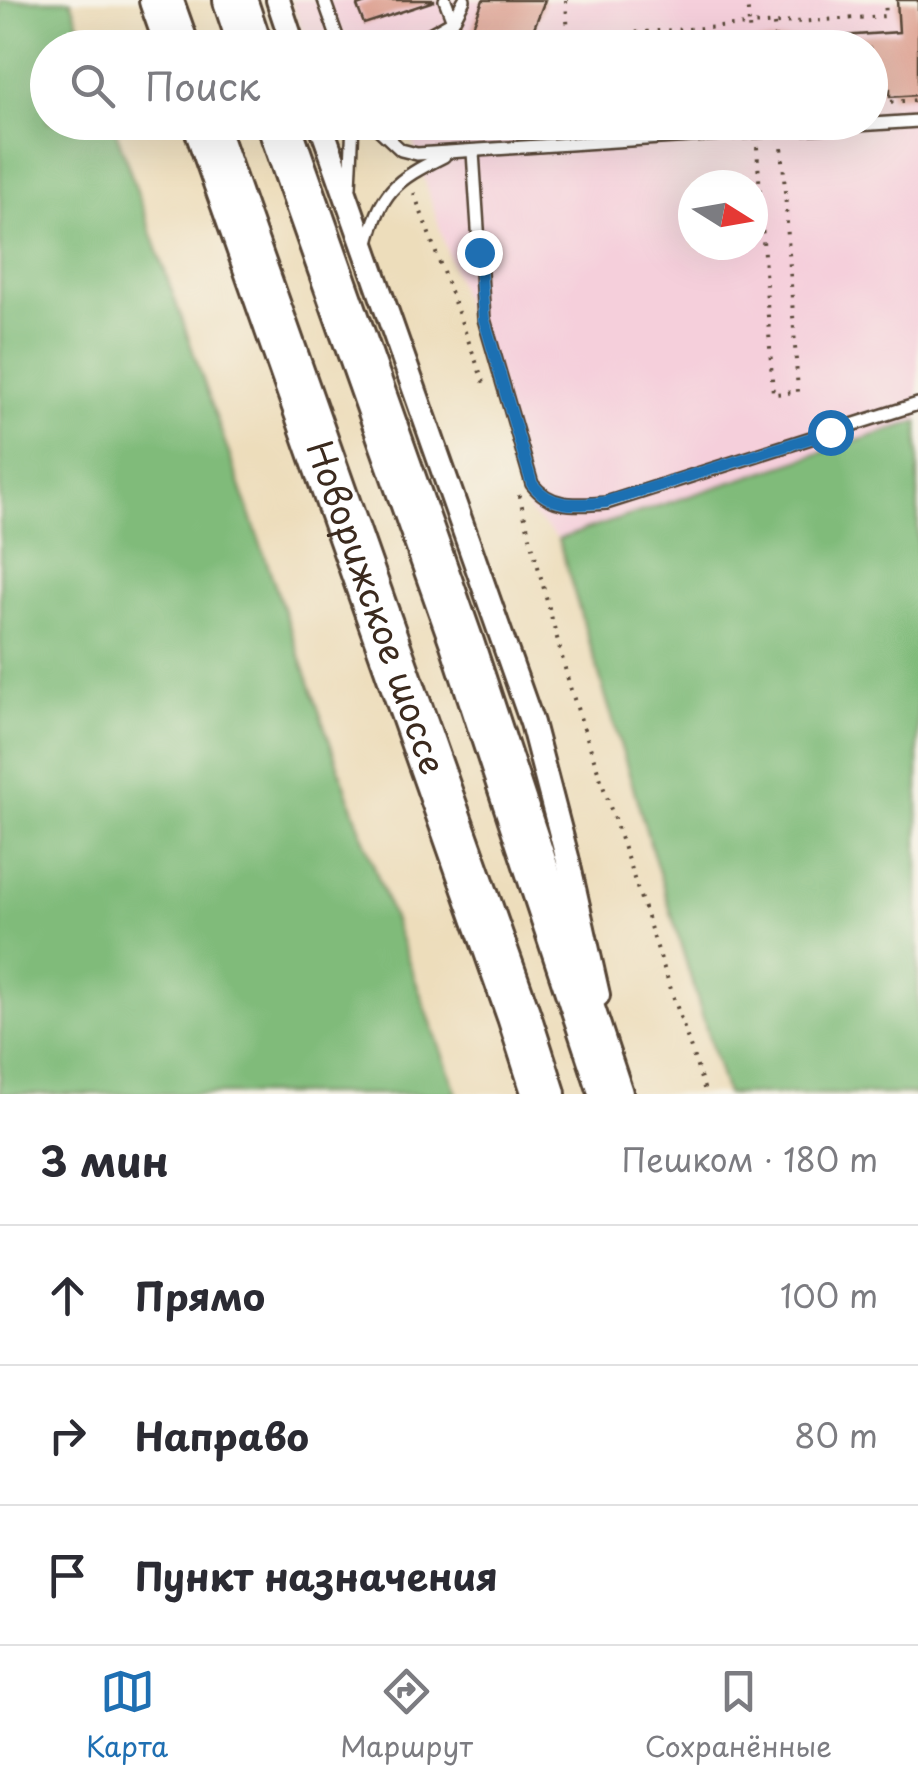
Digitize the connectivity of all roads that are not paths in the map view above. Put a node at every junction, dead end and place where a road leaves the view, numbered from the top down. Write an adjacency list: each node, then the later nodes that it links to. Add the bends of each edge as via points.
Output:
1 (161, 0): 8 (highway)
2 (235, 0): 9 (highway)
3 (278, 0): 10 (street)
4 (324, 0): 11 (lane)
5 (445, 0): 7 (lane)
6 (464, 0): 7 (lane)
7 (453, 21): 12 (lane)
8 (172, 30)
9 (246, 30)
10 (288, 30)
11 (334, 30)
12 (437, 30)
13 (918, 121): 14 (lane)
14 (888, 123)
15 (210, 140): 26 (highway, Новорижское шоссе)
16 (284, 140): 27 (highway, Новорижское шоссе, via 461,640)
17 (326, 140): 23 (street)
18 (352, 140): 23 (lane)
19 (390, 140): 22 (lane, via 417,154)
20 (642, 140): 21 (lane)
21 (472, 152): 22 (lane); 25 (lane, via 484,319 532,484 542,496 577,506 606,502)
22 (448, 154): 24 (lane, via 408,174 379,206)
23 (350, 206): 24 (street)
24 (366, 252): 28 (street, via 532,723)
25 (918, 404)
26 (544, 1094)
27 (611, 1094)
28 (620, 1094)

